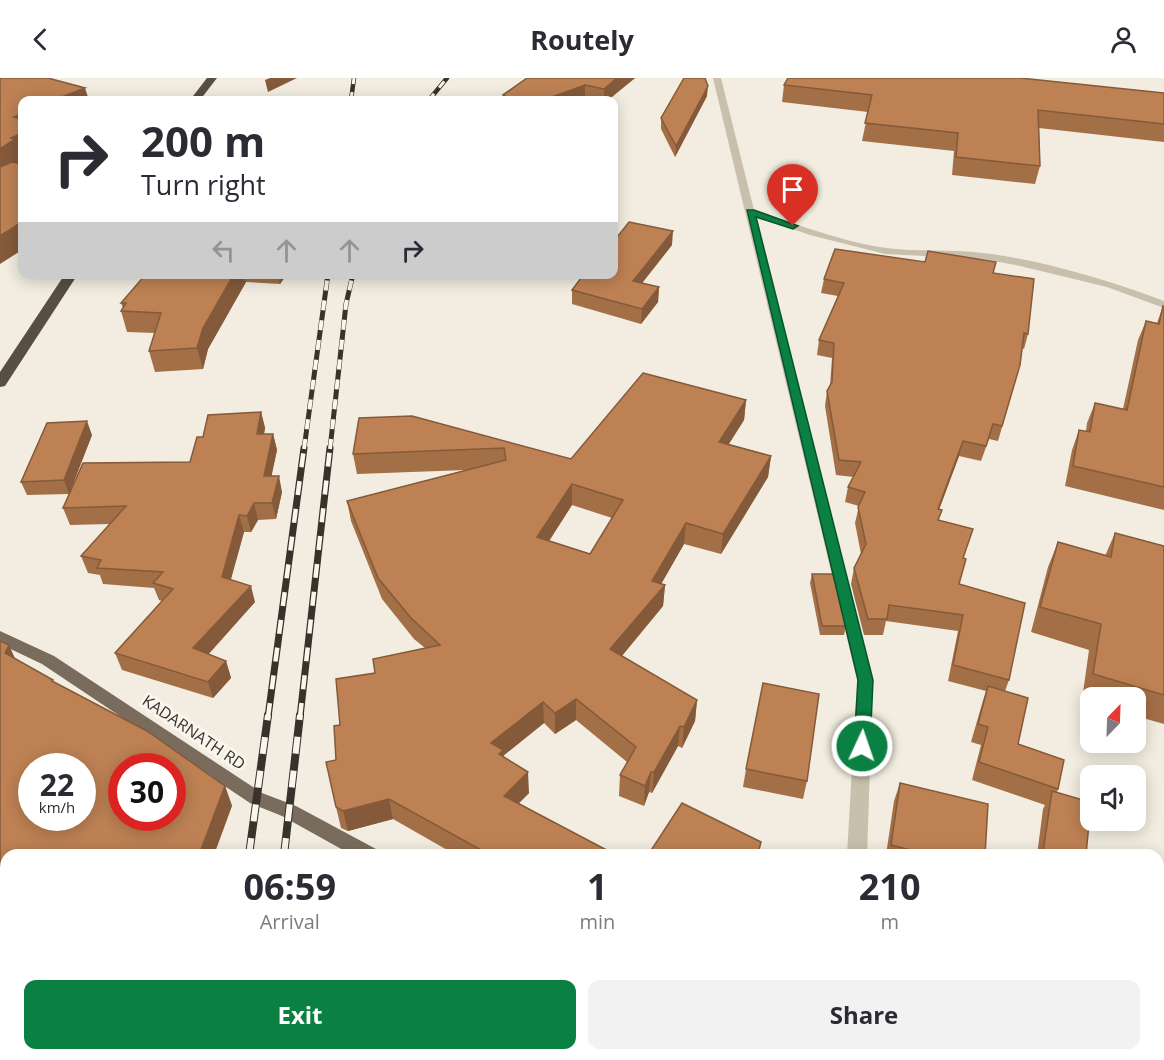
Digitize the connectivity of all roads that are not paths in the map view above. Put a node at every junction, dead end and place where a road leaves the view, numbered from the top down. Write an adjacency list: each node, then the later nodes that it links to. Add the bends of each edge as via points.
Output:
1 (212, 78): 3 (highway)
2 (717, 78): 4 (street)
3 (198, 96)
4 (750, 212): 6 (street, via 885,251 983,256 1020,263 1111,285); 10 (street, via 865,680)
5 (69, 279): 7 (highway)
6 (1164, 305)
7 (0, 383)
8 (0, 637): 9 (main road, KADARNATH RD, via 48,660 256,798 289,811)
9 (358, 849)
10 (857, 849)

